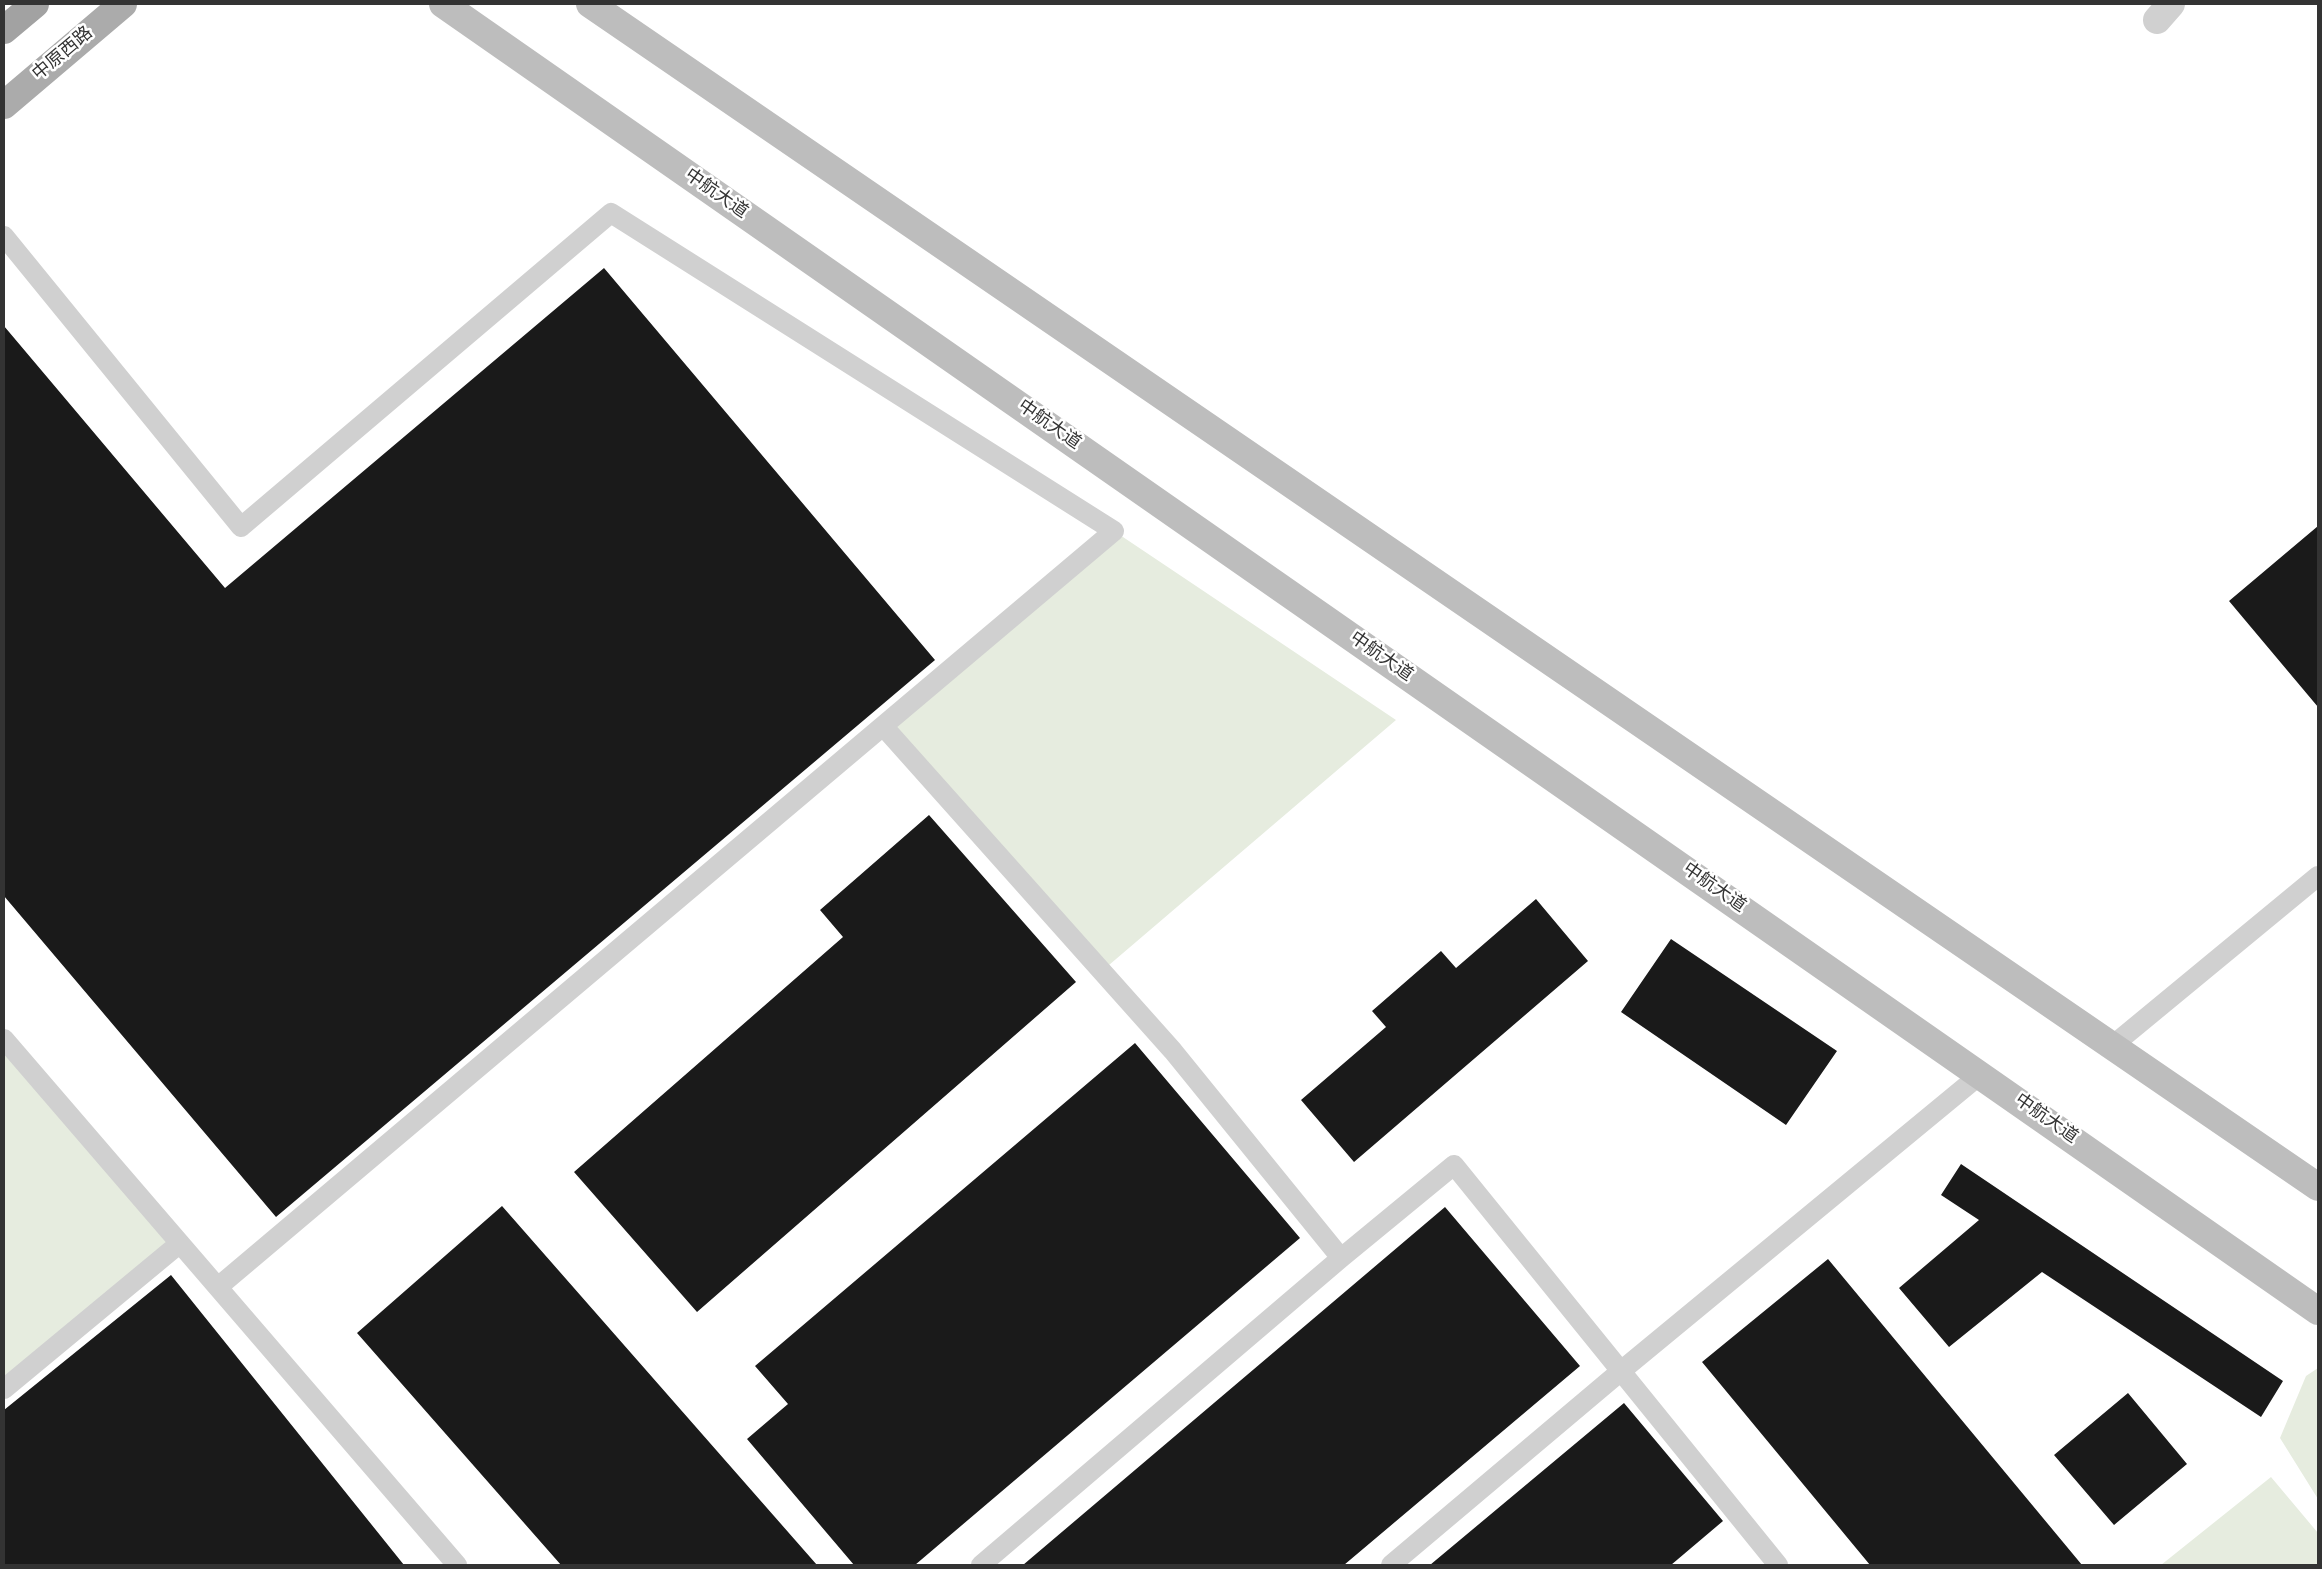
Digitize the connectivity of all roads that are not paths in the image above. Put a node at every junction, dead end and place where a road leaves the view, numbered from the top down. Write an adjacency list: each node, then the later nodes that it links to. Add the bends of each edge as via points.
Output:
1 (35, 4): 5 (highway)
2 (123, 4): 6 (main road, 中原西路)
3 (443, 4): 12 (main road, 中航大道)
4 (590, 4): 11 (main road)
5 (4, 30)
6 (4, 105)
7 (4, 236): 8 (lane, via 241,527 611,213 1114,531)
8 (883, 726): 15 (lane, via 1173,1051); 16 (lane)
9 (2318, 876): 11 (lane)
10 (4, 1039): 14 (lane)
11 (2112, 1046): 13 (main road)
12 (1981, 1074): 17 (main road, 中航大道); 18 (lane)
13 (2318, 1187)
14 (179, 1244): 16 (lane); 19 (lane)
15 (1341, 1258): 18 (lane, via 1454,1165); 21 (lane)
16 (218, 1287): 20 (lane)
17 (2318, 1310)
18 (1621, 1371): 22 (lane); 23 (lane)
19 (4, 1389)
20 (457, 1565)
21 (981, 1565)
22 (1391, 1565)
23 (1778, 1565)

